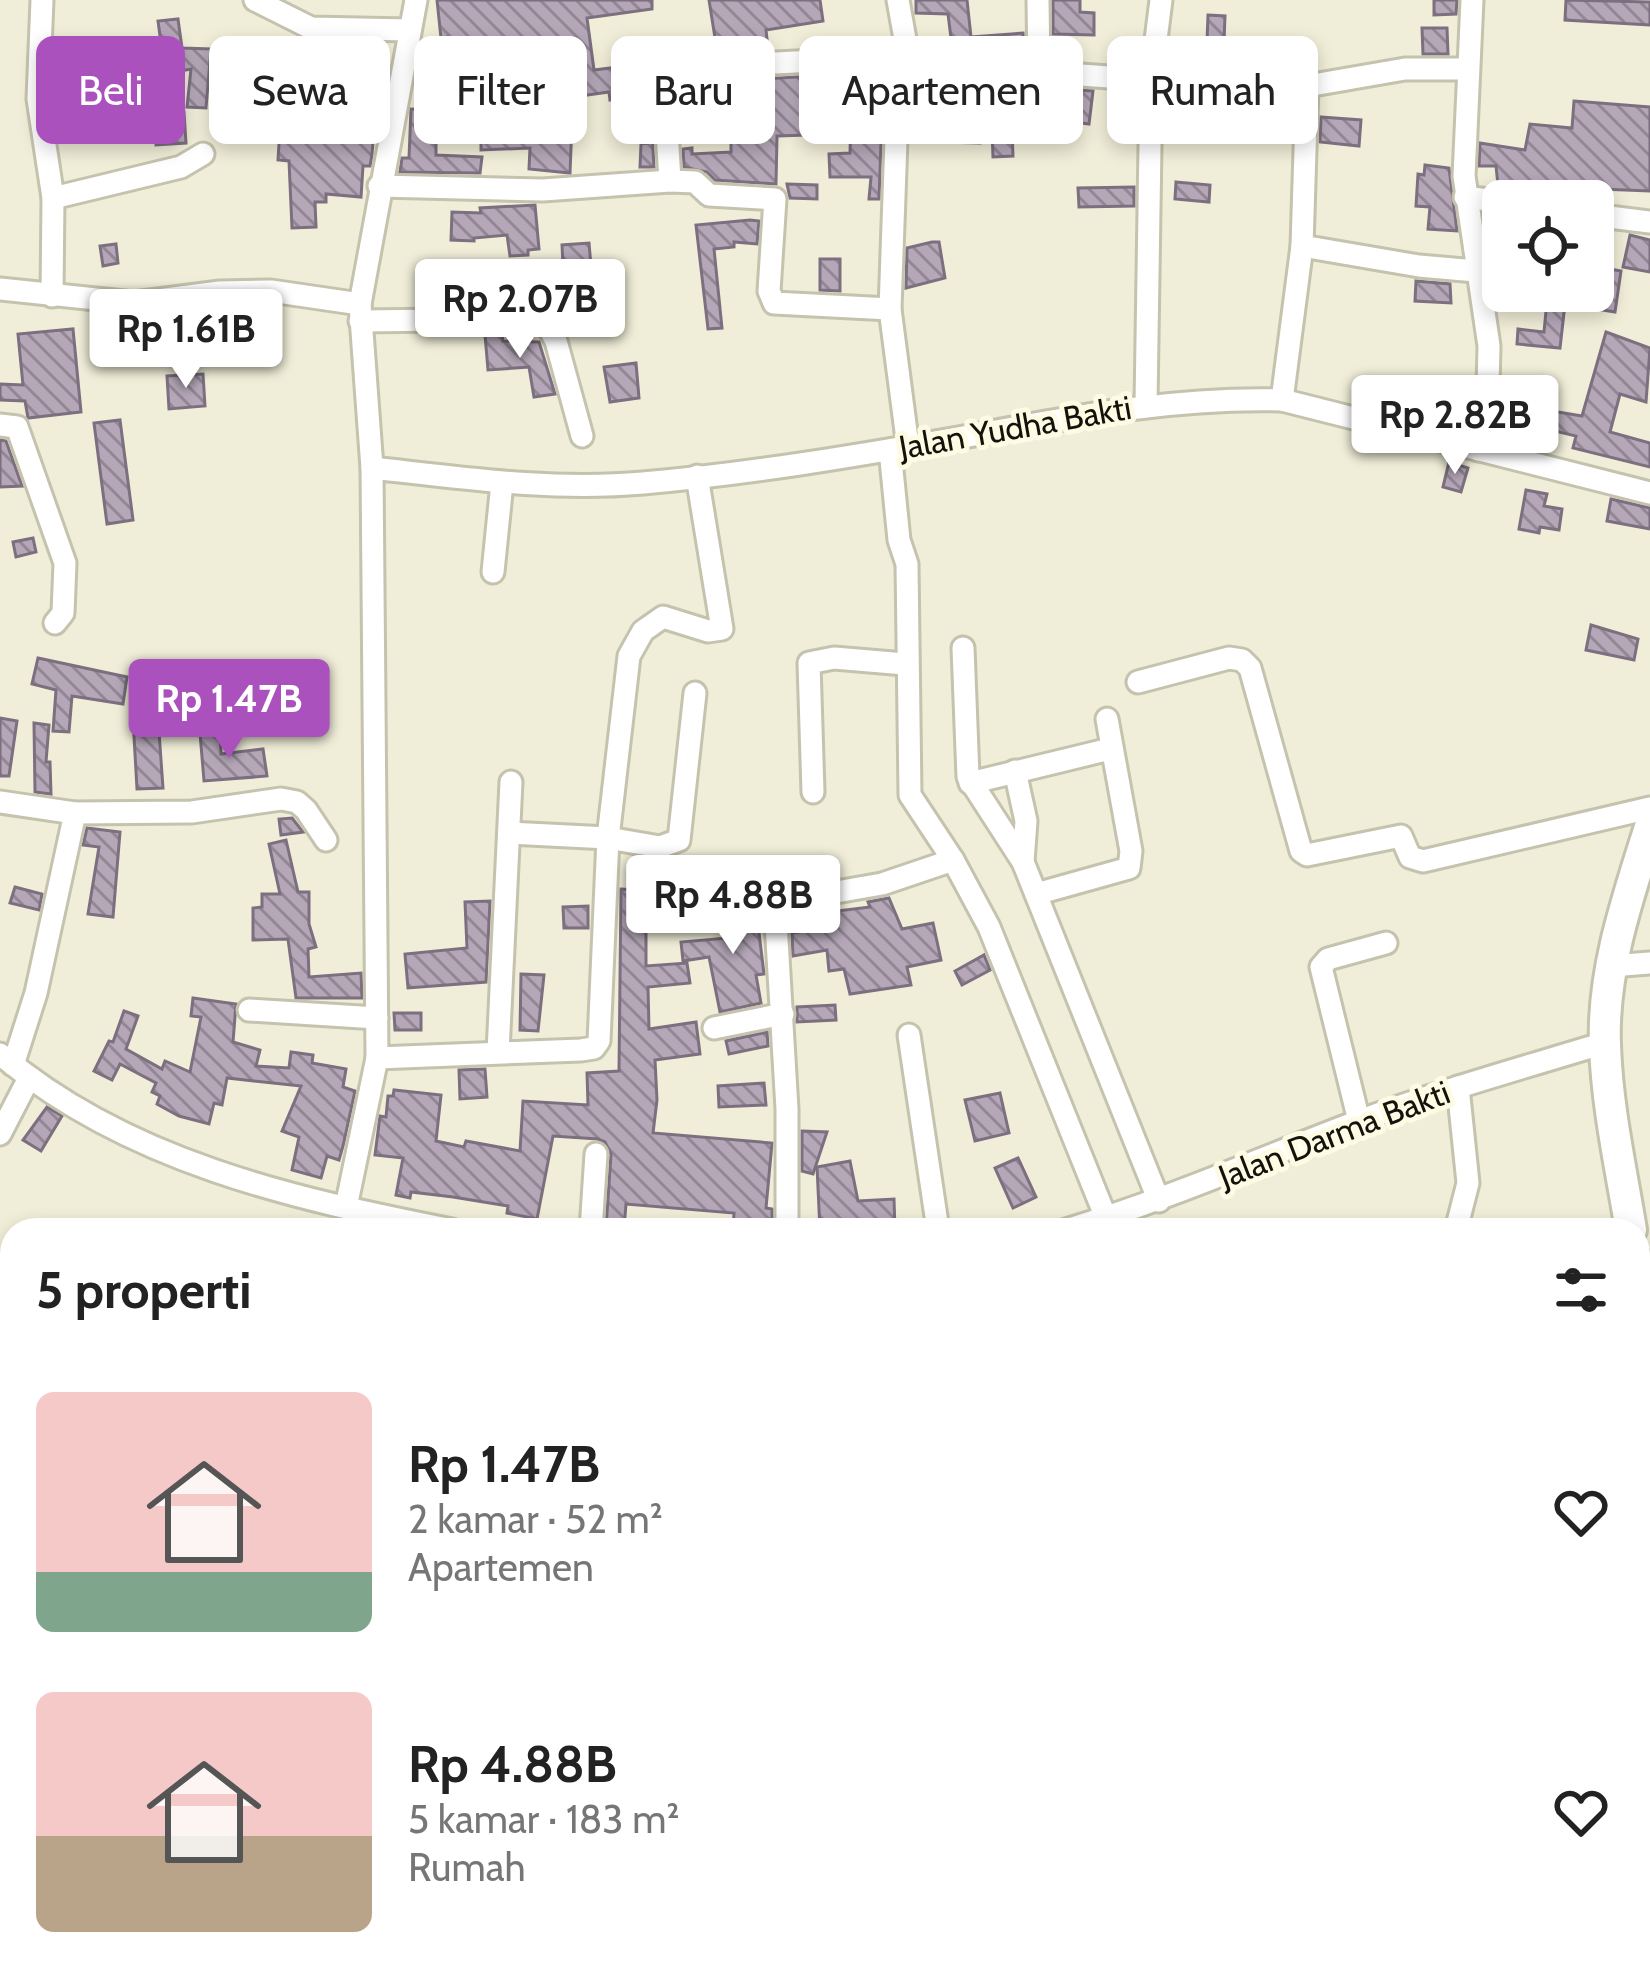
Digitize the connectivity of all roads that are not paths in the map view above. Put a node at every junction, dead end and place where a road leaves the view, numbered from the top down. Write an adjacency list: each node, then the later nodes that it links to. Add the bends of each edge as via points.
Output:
1 (42, 0): 21 (street, via 38,99)
2 (255, 0): 8 (street, via 310,28)
3 (416, 0): 8 (street)
4 (898, 0): 9 (street)
5 (1038, 0): 10 (street)
6 (1160, 0): 11 (street)
7 (1472, 0): 13 (street)
8 (409, 30): 20 (street)
9 (901, 36)
10 (1038, 36)
11 (1156, 36)
12 (799, 62): 19 (street, via 670,70)
13 (1468, 69): 14 (street, via 1405,69); 22 (street)
14 (1318, 84)
15 (898, 144): 30 (street)
16 (1150, 144): 33 (street)
17 (1305, 144): 26 (street)
18 (202, 154): 21 (street, via 182,167)
19 (670, 182): 20 (street, via 543,190); 30 (street, via 695,182 709,195 775,199 774,303)
20 (379, 186): 31 (street)
21 (53, 197): 29 (street)
22 (1465, 197): 23 (street); 27 (street)
23 (1482, 199)
24 (1614, 218): 25 (street)
25 (1650, 222)
26 (1302, 246): 27 (street); 32 (street)
27 (1476, 271): 37 (street, via 1489,346)
28 (0, 290): 29 (street)
29 (52, 296): 31 (street, via 134,303 272,291)
30 (890, 309): 36 (street)
31 (360, 313): 35 (street, via 537,320 556,341); 38 (street)
32 (1282, 400): 33 (street, Jalan Yudha Bakti); 37 (street, Jalan Yudha Bakti)
33 (1146, 404): 36 (street, Jalan Yudha Bakti)
34 (0, 425): 43 (street, via 17,427 65,563 63,613)
35 (582, 436)
36 (899, 448): 39 (street, Jalan Yudha Bakti); 45 (street)
37 (1478, 450): 41 (street, Jalan Yudha Bakti)
38 (372, 467): 40 (street, Jalan Yudha Bakti); 69 (street)
39 (697, 476): 40 (street, Jalan Yudha Bakti, via 547,488); 59 (street, via 722,629 663,617 635,642)
40 (502, 483): 42 (street)
41 (1650, 494)
42 (493, 572)
43 (55, 623)
44 (963, 648): 52 (street)
45 (905, 664): 53 (street, via 809,663); 61 (street, via 908,786)
46 (1138, 682): 55 (street, via 1229,658 1250,668 1306,855 1402,836 1410,856 1423,861)
47 (695, 693): 59 (street, via 679,840 659,847)
48 (1107, 719): 49 (street)
49 (1110, 749): 50 (street); 63 (street, via 1129,868)
50 (1015, 771): 52 (street); 62 (street, via 1026,821)
51 (511, 782): 58 (street)
52 (970, 783): 62 (street)
53 (813, 792)
54 (0, 802): 56 (street)
55 (1650, 808)
56 (75, 813): 60 (street, via 192,812 281,799 297,802); 75 (street)
57 (1650, 827): 66 (highway)
58 (509, 833): 59 (street); 73 (street)
59 (608, 838): 73 (street, via 599,1041 581,1050)
60 (326, 839)
61 (953, 860): 68 (street, via 882,884 776,903); 85 (street, via 989,927)
62 (1023, 862): 63 (street)
63 (1036, 894): 80 (street)
64 (1386, 943): 77 (street, via 1321,967)
65 (1650, 963): 66 (street)
66 (1611, 966): 72 (highway)
67 (249, 1010): 69 (street)
68 (783, 1014): 70 (street); 83 (street)
69 (377, 1018): 74 (street)
70 (714, 1028)
71 (909, 1035): 84 (street)
72 (1604, 1043): 76 (street, Jalan Darma Bakti); 87 (highway)
73 (498, 1052): 74 (street)
74 (377, 1058): 81 (street)
75 (14, 1066): 78 (street); 81 (street, via 134,1138 224,1177)
76 (1458, 1087): 77 (street, Jalan Darma Bakti); 86 (street, via 1468,1183)
77 (1359, 1121): 80 (street, Jalan Darma Bakti)
78 (0, 1133)
79 (596, 1154): 82 (street)
80 (1159, 1201): 85 (street, Jalan Darma Bakti)
81 (353, 1216)
82 (592, 1218)
83 (787, 1218)
84 (936, 1218)
85 (1106, 1218)
86 (1459, 1218)
87 (1629, 1218)

